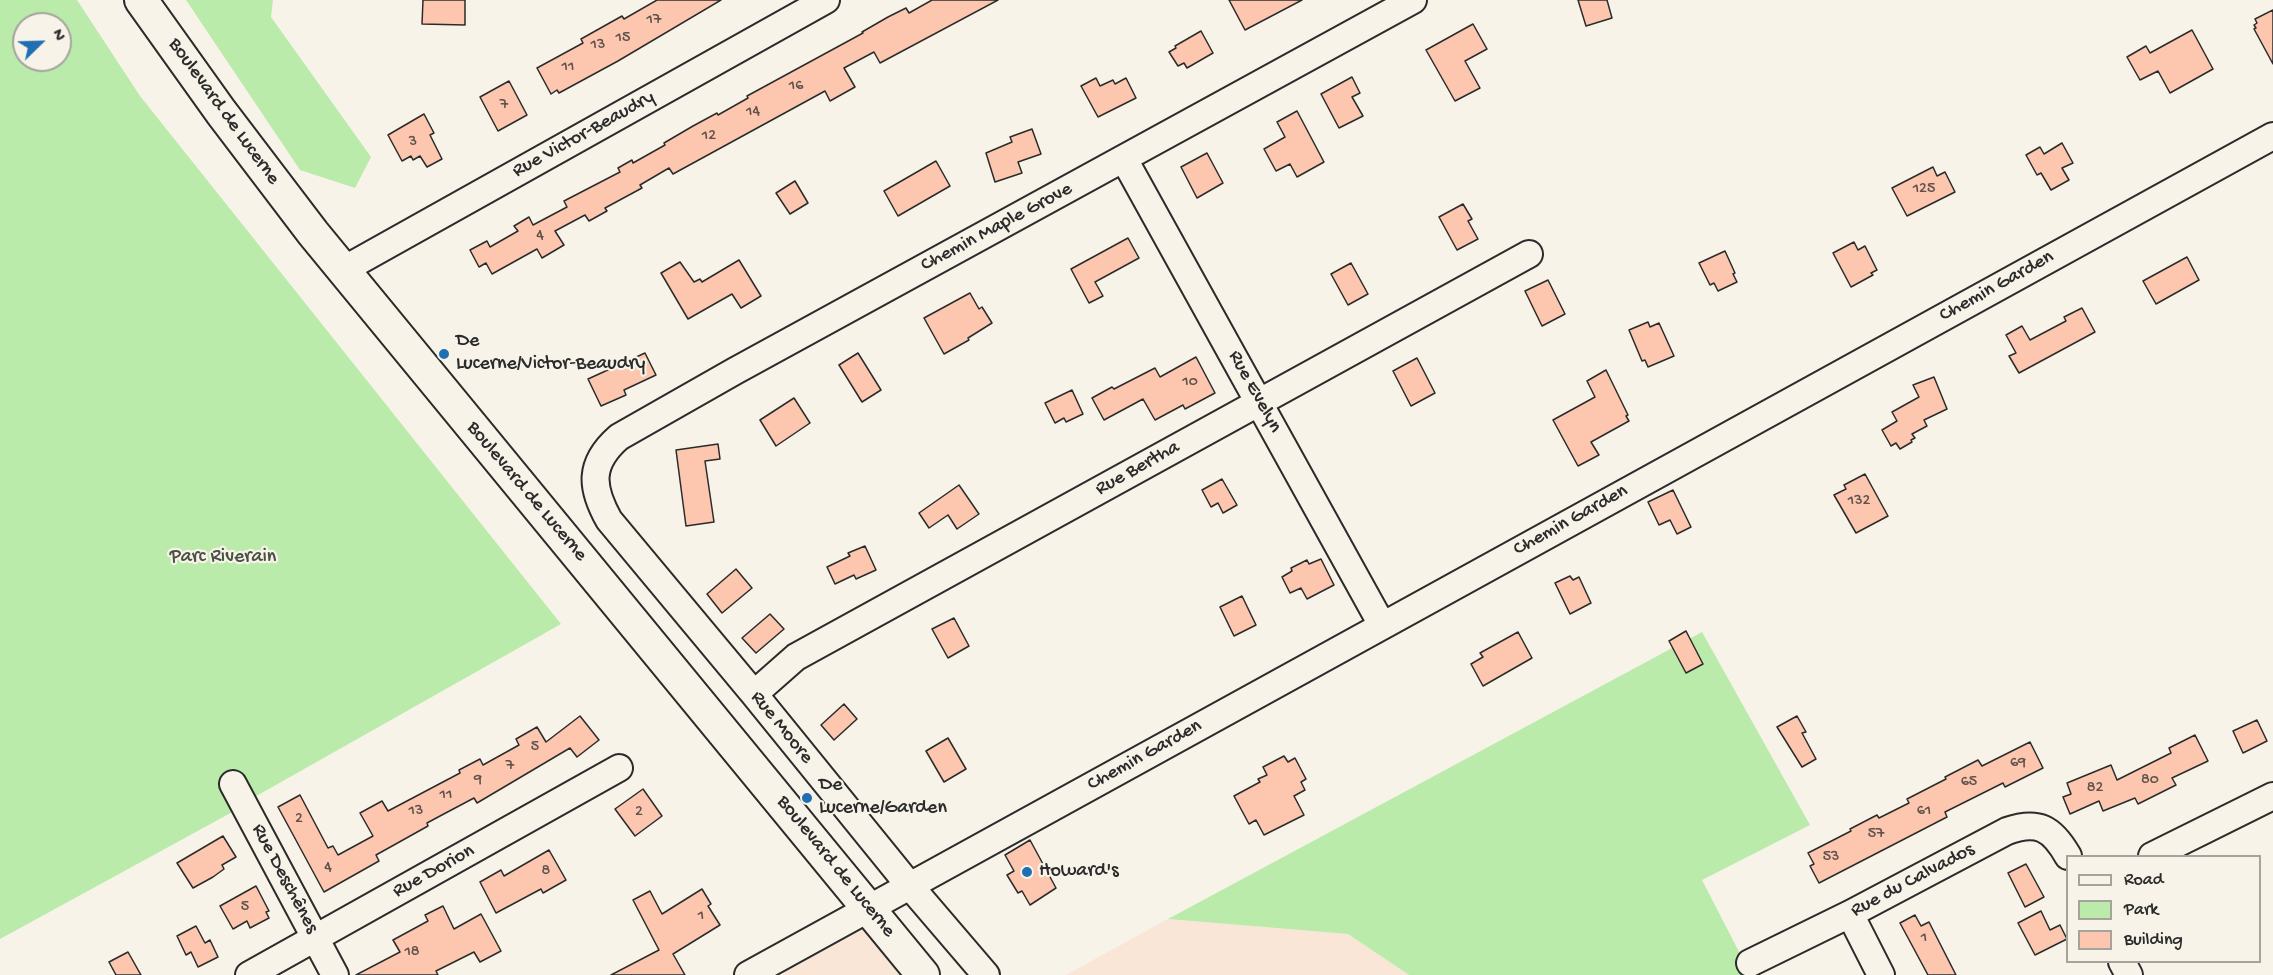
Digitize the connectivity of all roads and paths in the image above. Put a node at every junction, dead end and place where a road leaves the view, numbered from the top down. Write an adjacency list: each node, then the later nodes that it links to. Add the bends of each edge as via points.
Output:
1 (141, 0): 7 (main road, Boulevard de Lucerne, via 221,112)
2 (826, 0): 7 (street, Rue Victor-Beaudry)
3 (1413, 0): 5 (street, Chemin Maple Grove)
4 (2273, 136): 10 (street, Chemin Garden)
5 (1124, 159): 8 (street, Rue Evelyn); 9 (street, Chemin Maple Grove, via 619,437 607,447)
6 (1529, 254): 8 (street, Rue Bertha)
7 (343, 270): 18 (main road, Boulevard de Lucerne)
8 (1260, 402): 10 (street, Rue Evelyn); 11 (street, Rue Bertha, via 796,657)
9 (595, 472): 11 (street, Rue Moore, via 599,503 609,520)
10 (1382, 625): 17 (street, Chemin Garden)
11 (754, 694): 17 (street, Rue Moore)
12 (619, 768): 20 (street, Rue Dorion)
13 (233, 784): 20 (street, Rue Deschênes)
14 (2273, 796): 16 (street)
15 (2067, 855): 19 (street, Rue du Calvados, via 2045,829 2020,826)
16 (2154, 855)
17 (909, 885): 18 (street, Chemin Garden); 26 (street, Rue Moore)
18 (869, 907): 24 (street, Chemin Garden); 25 (main road, Boulevard de Lucerne)
19 (1850, 914): 21 (street, Rue du Calvados); 27 (street)
20 (315, 939): 22 (street, Rue Dorion); 23 (street, Rue Deschênes)
21 (1750, 963)
22 (249, 975)
23 (335, 975)
24 (748, 975)
25 (923, 975)
26 (986, 975)
27 (1881, 975)

